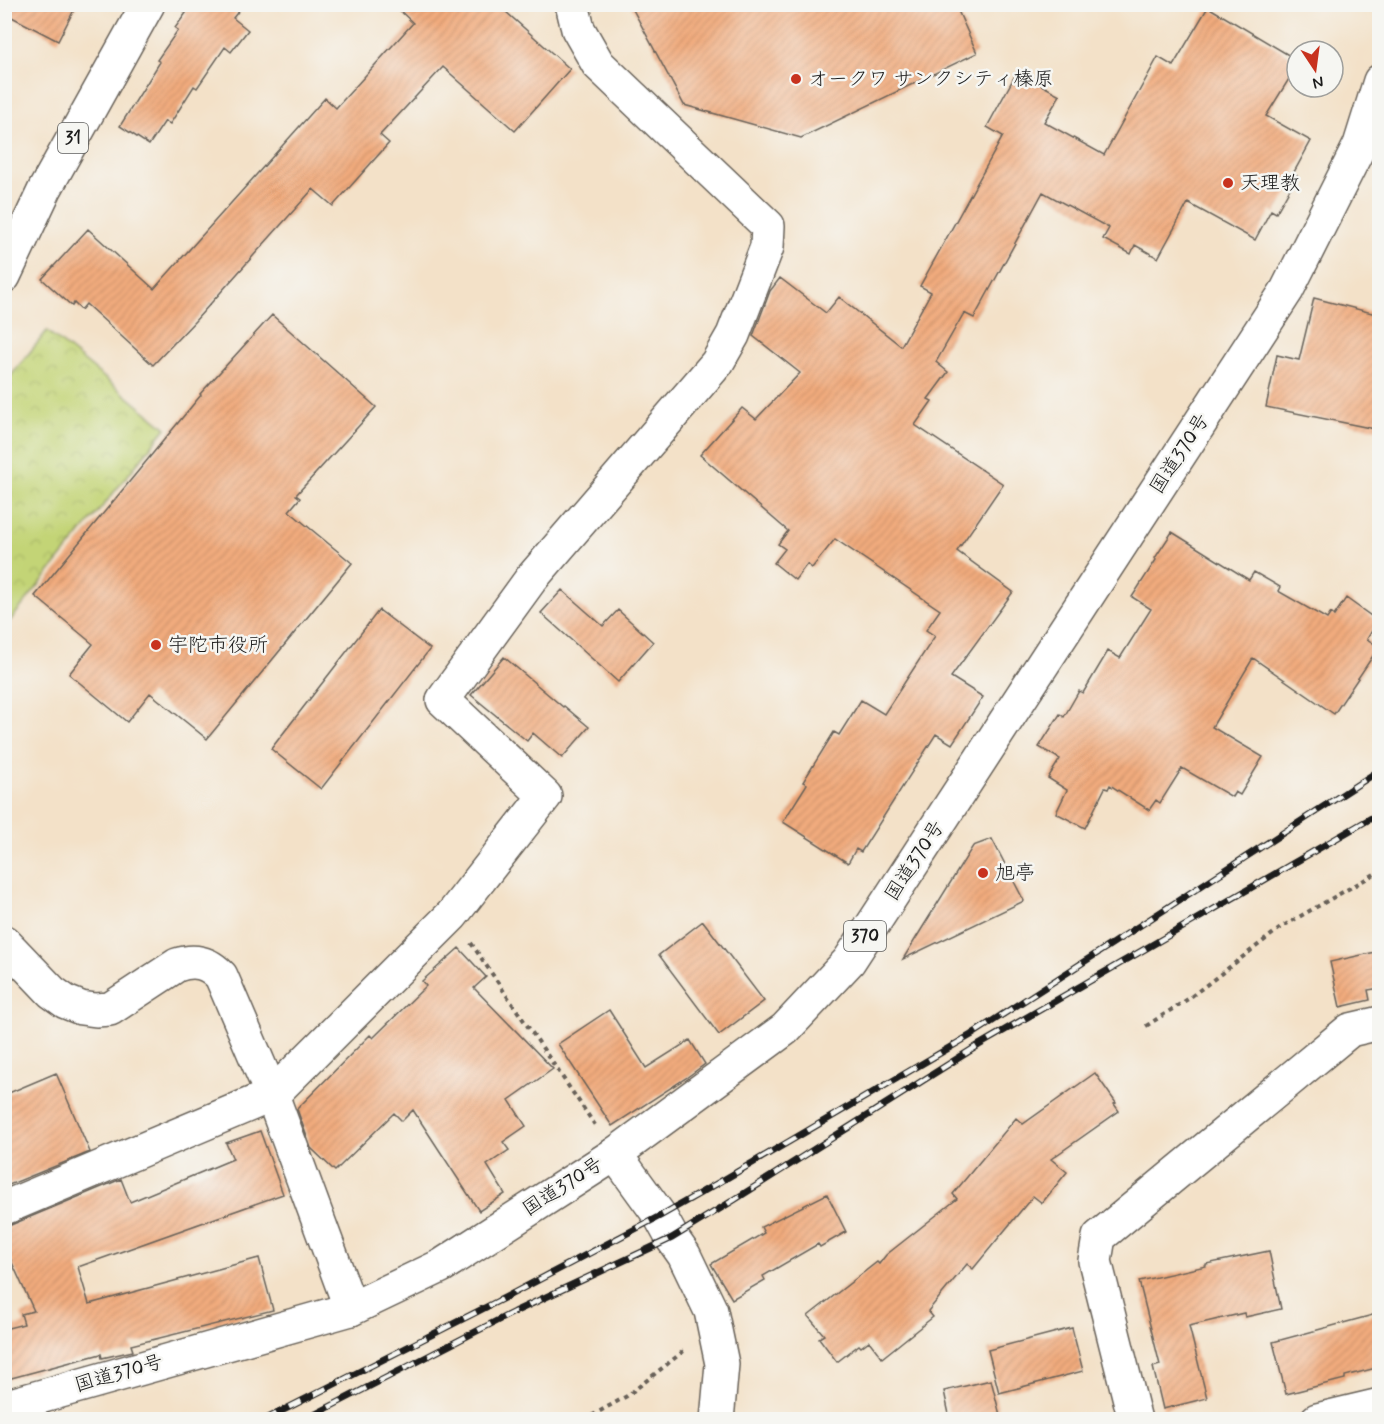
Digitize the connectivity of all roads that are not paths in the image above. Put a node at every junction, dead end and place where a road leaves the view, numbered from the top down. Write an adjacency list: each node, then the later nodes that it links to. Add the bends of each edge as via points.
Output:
1 (148, 4): 4 (main road, 31, via 45,189)
2 (572, 4): 7 (main road, via 578,29 598,64 768,226 767,247 733,335 717,363 531,579 443,700 545,796 452,915)
3 (1380, 81): 8 (main road, 国道370号 / 370, via 1360,145 1287,290 849,961 785,1029)
4 (4, 276)
5 (4, 942): 7 (main road, via 52,992 66,1002 96,1010 110,1009 177,965 207,964 226,984)
6 (1380, 1023): 14 (main road, via 1350,1030 1099,1237 1095,1261)
7 (272, 1095): 9 (main road); 10 (main road)
8 (615, 1154): 10 (main road, 国道370号 / 370, via 441,1266); 13 (main road, via 684,1255 711,1311 722,1364)
9 (4, 1208)
10 (351, 1309): 12 (main road, 国道370号 / 370)
11 (1380, 1405): 15 (main road)
12 (4, 1407)
13 (717, 1419)
14 (1135, 1419)
15 (1317, 1419)

